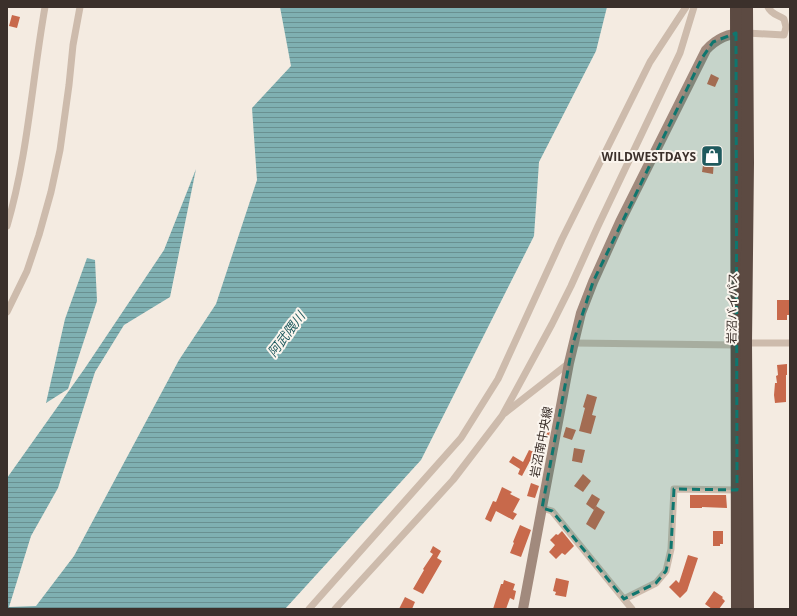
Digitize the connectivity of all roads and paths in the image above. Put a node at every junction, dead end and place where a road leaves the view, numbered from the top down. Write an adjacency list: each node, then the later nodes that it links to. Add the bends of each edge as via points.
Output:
1 (45, 7): 9 (street, via 25,145)
2 (80, 7): 10 (street, via 60,150 51,192 27,271)
3 (686, 7): 19 (street, via 648,66 562,239 498,379 461,438 445,458)
4 (694, 7): 15 (street, via 680,53 571,286)
5 (736, 7): 8 (highway, 岩沼バイパス)
6 (747, 7): 8 (highway, 岩沼バイパス)
7 (768, 7): 8 (street, via 784,19 784,35)
8 (741, 33): 11 (street, 岩沼南中央線, via 719,38 702,58 620,222 593,282); 13 (highway, 岩沼バイパス, via 748,163)
9 (7, 226)
10 (7, 312)
11 (573, 343): 13 (street); 14 (street, 岩沼南中央線)
12 (790, 343): 13 (street)
13 (741, 344): 16 (highway, 岩沼バイパス); 24 (highway, 岩沼バイパス)
14 (569, 362): 15 (street); 17 (street, 岩沼南中央線)
15 (502, 416): 20 (street, via 453,480)
16 (737, 490): 18 (street, via 674,489 671,549 666,571 656,583); 23 (highway, 岩沼バイパス)
17 (542, 508): 18 (street, via 552,511); 21 (street, 岩沼南中央線)
18 (624, 599): 22 (street)
19 (309, 609)
20 (335, 609)
21 (523, 609)
22 (632, 609)
23 (737, 609)
24 (748, 609)

